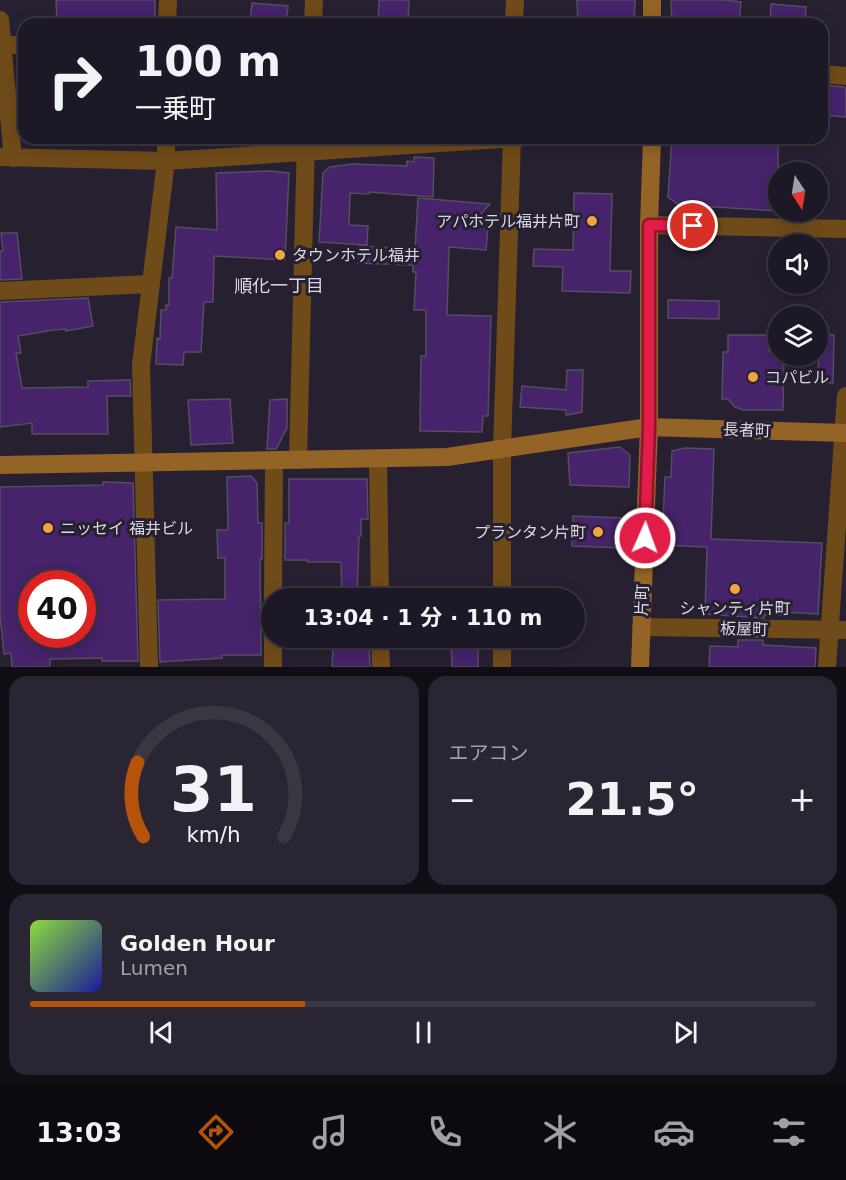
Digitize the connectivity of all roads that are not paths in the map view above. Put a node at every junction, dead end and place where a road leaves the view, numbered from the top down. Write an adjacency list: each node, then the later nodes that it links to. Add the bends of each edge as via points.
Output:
1 (168, 0): 5 (street)
2 (315, 0): 6 (street)
3 (515, 0): 7 (street)
4 (652, 0): 8 (street)
5 (167, 18)
6 (314, 18)
7 (514, 18)
8 (652, 18)
9 (0, 20): 10 (street)
10 (2, 45): 11 (street); 19 (street)
11 (18, 45)
12 (828, 74): 13 (street)
13 (846, 76)
14 (166, 144): 20 (street)
15 (335, 144): 18 (street)
16 (512, 144): 28 (street)
17 (652, 144): 21 (street, 片町)
18 (306, 145): 20 (street); 30 (street)
19 (7, 157): 20 (street)
20 (166, 161): 23 (street)
21 (649, 225): 22 (street); 26 (street, 片町)
22 (846, 229)
23 (151, 284): 24 (street); 32 (street, via 141,365)
24 (0, 291)
25 (846, 396): 27 (street)
26 (649, 427): 27 (street, 長者町); 28 (street, 長者町); 37 (street, 片町)
27 (845, 433): 38 (street)
28 (502, 450): 29 (street, 長者町, via 447,457); 36 (street)
29 (378, 458): 30 (street, 長者町); 35 (street)
30 (298, 460): 31 (street, 長者町)
31 (274, 461): 32 (street, 長者町); 34 (street)
32 (143, 462): 33 (street, 長者町); 42 (street)
33 (0, 465)
34 (273, 588)
35 (380, 588)
36 (502, 588)
37 (641, 627): 38 (street, 板屋町); 47 (street, 片町)
38 (838, 630): 48 (street)
39 (273, 648): 44 (street)
40 (381, 648): 45 (street)
41 (502, 648): 46 (street)
42 (149, 667)
43 (261, 667): 44 (street)
44 (273, 667)
45 (381, 667)
46 (502, 667)
47 (640, 667)
48 (827, 667)

